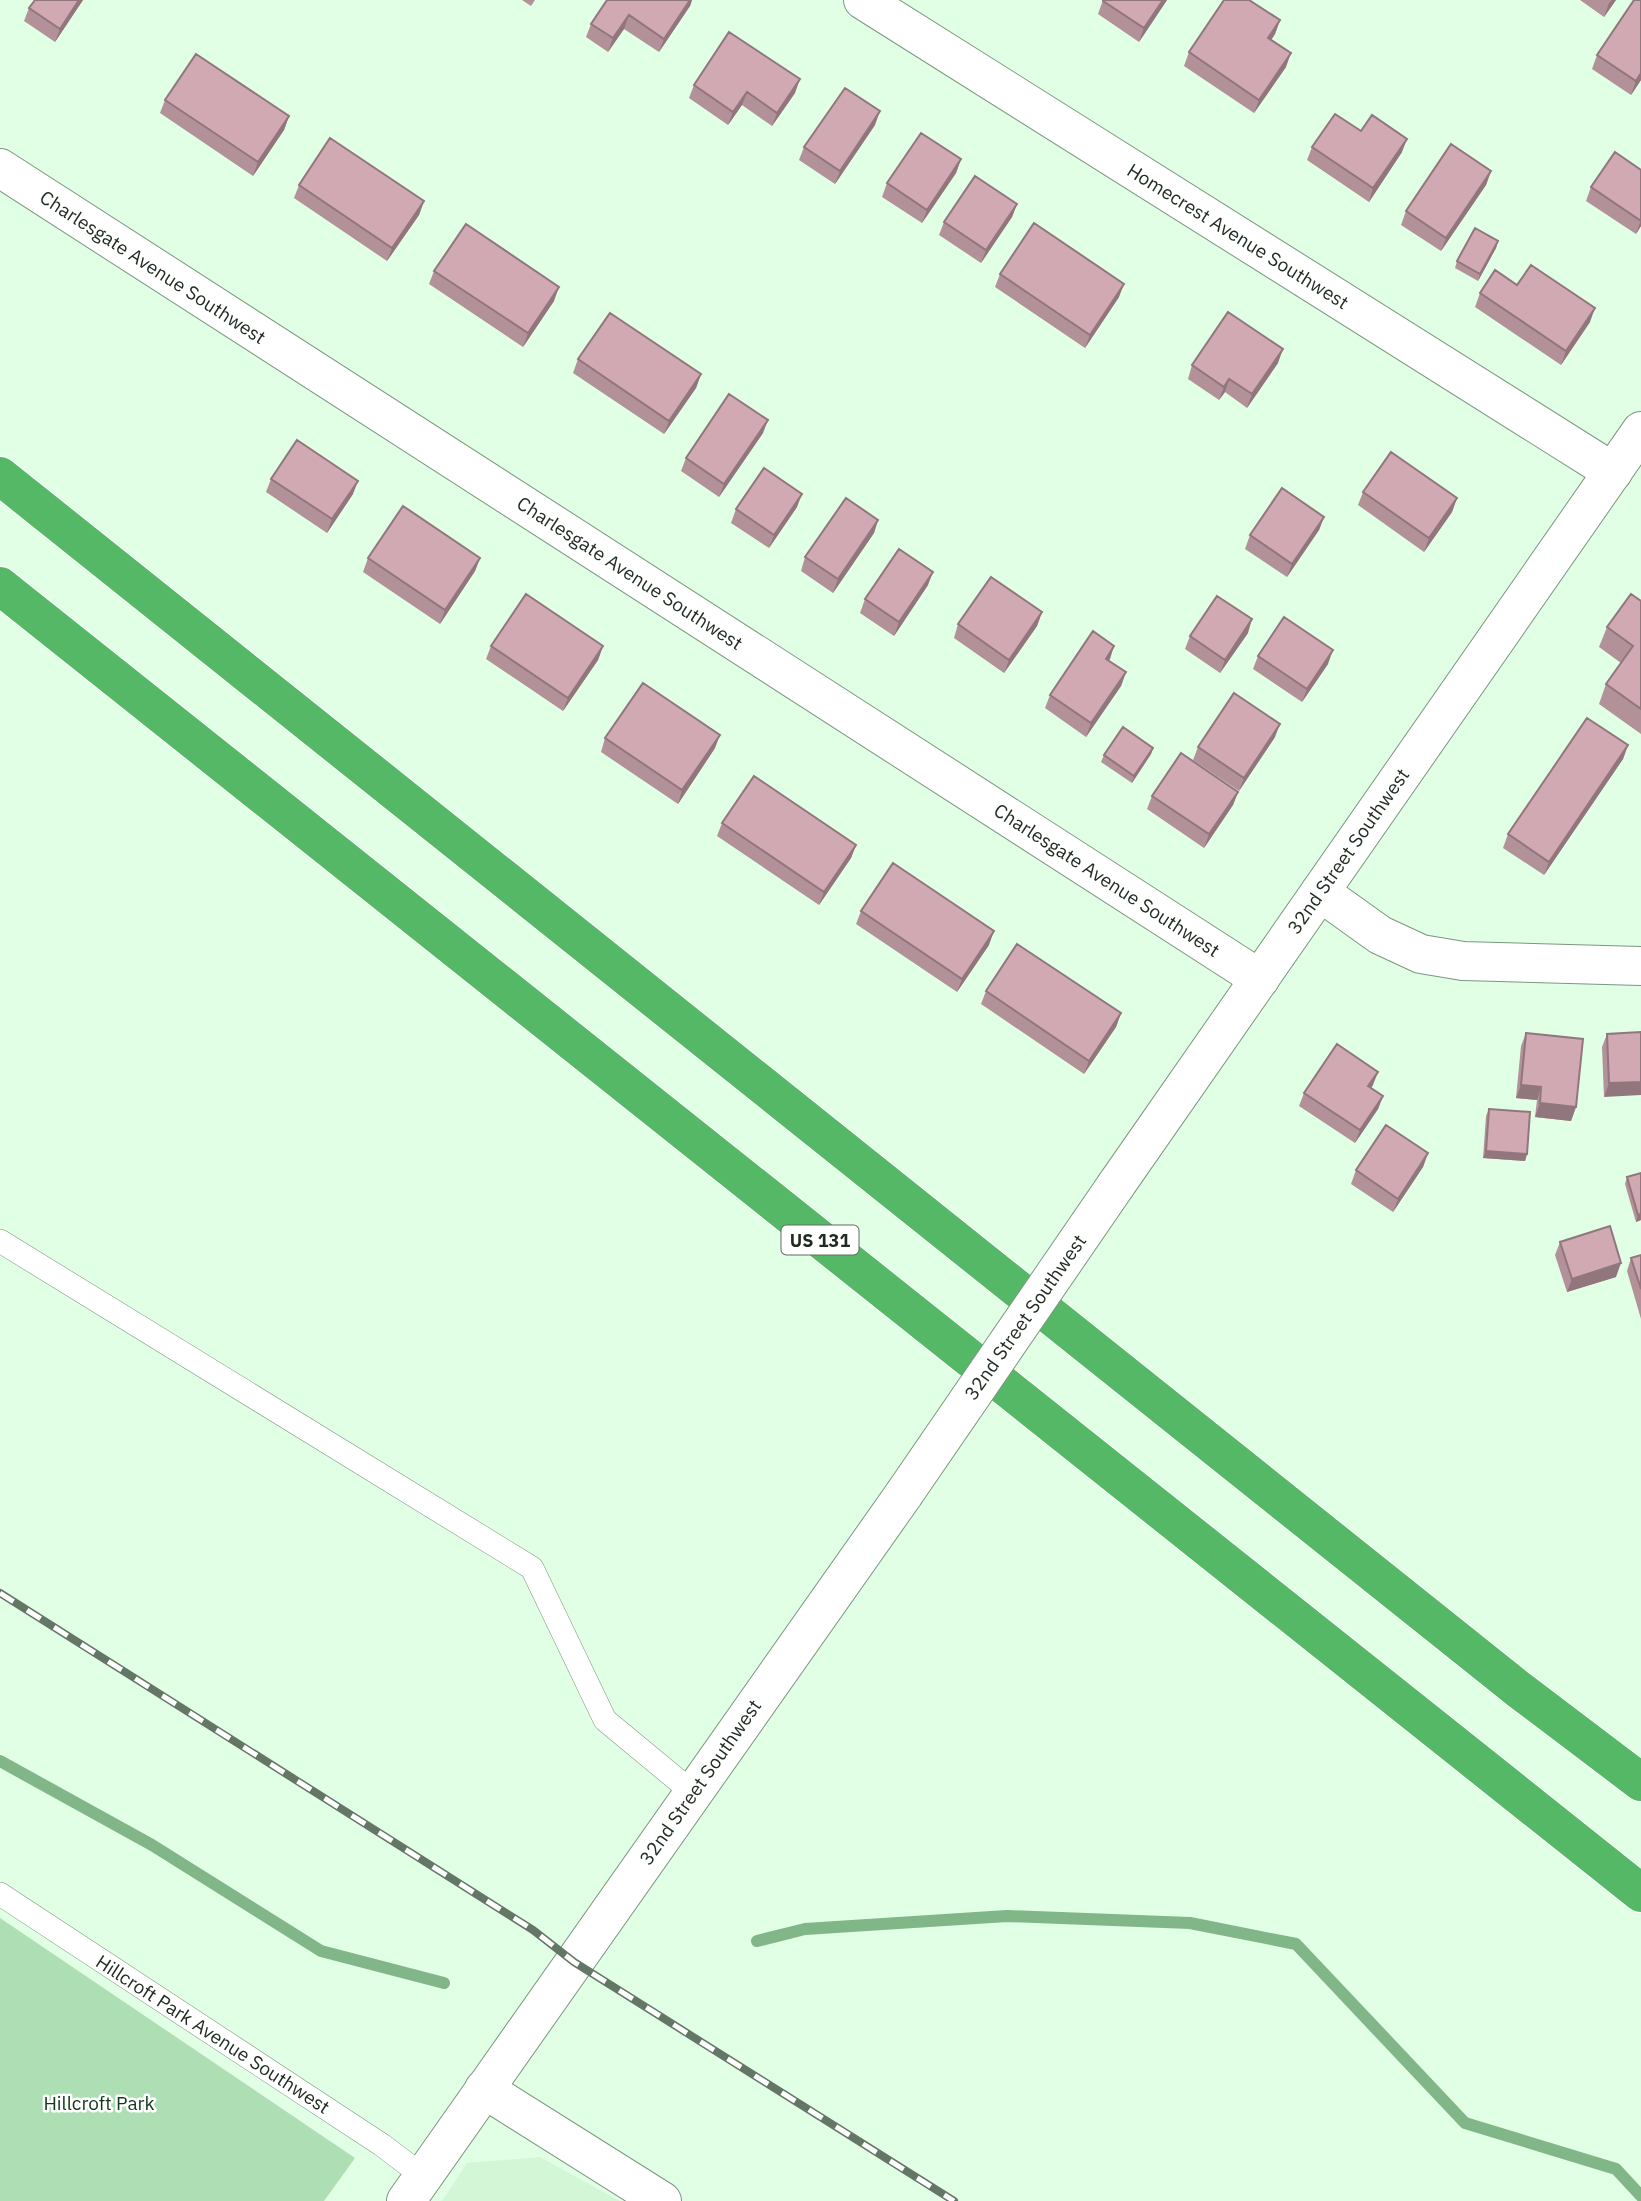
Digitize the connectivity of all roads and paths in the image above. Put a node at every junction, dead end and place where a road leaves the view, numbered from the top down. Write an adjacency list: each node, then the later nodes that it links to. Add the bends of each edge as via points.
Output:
1 (863, 0): 4 (street, Homecrest Avenue Southwest)
2 (0, 168): 9 (street, Charlesgate Avenue Southwest)
3 (1641, 431): 4 (street, 32nd Street Southwest)
4 (1613, 471): 7 (street, 32nd Street Southwest)
5 (0, 476): 11 (highway)
6 (0, 586): 13 (highway, US 131)
7 (1320, 892): 8 (street, via 1380,935 1421,954 1463,961); 9 (street, 32nd Street Southwest)
8 (1641, 966)
9 (1260, 979): 12 (street, 32nd Street Southwest, bridge)
10 (0, 1241): 12 (lane, via 532,1568 605,1720)
11 (1641, 1783)
12 (692, 1792): 15 (street, 32nd Street Southwest)
13 (1641, 1893)
14 (0, 1894): 16 (lane, Hillcroft Park Avenue Southwest, via 382,2145)
15 (484, 2089): 16 (street, 32nd Street Southwest); 17 (street)
16 (415, 2188)
17 (662, 2201)

